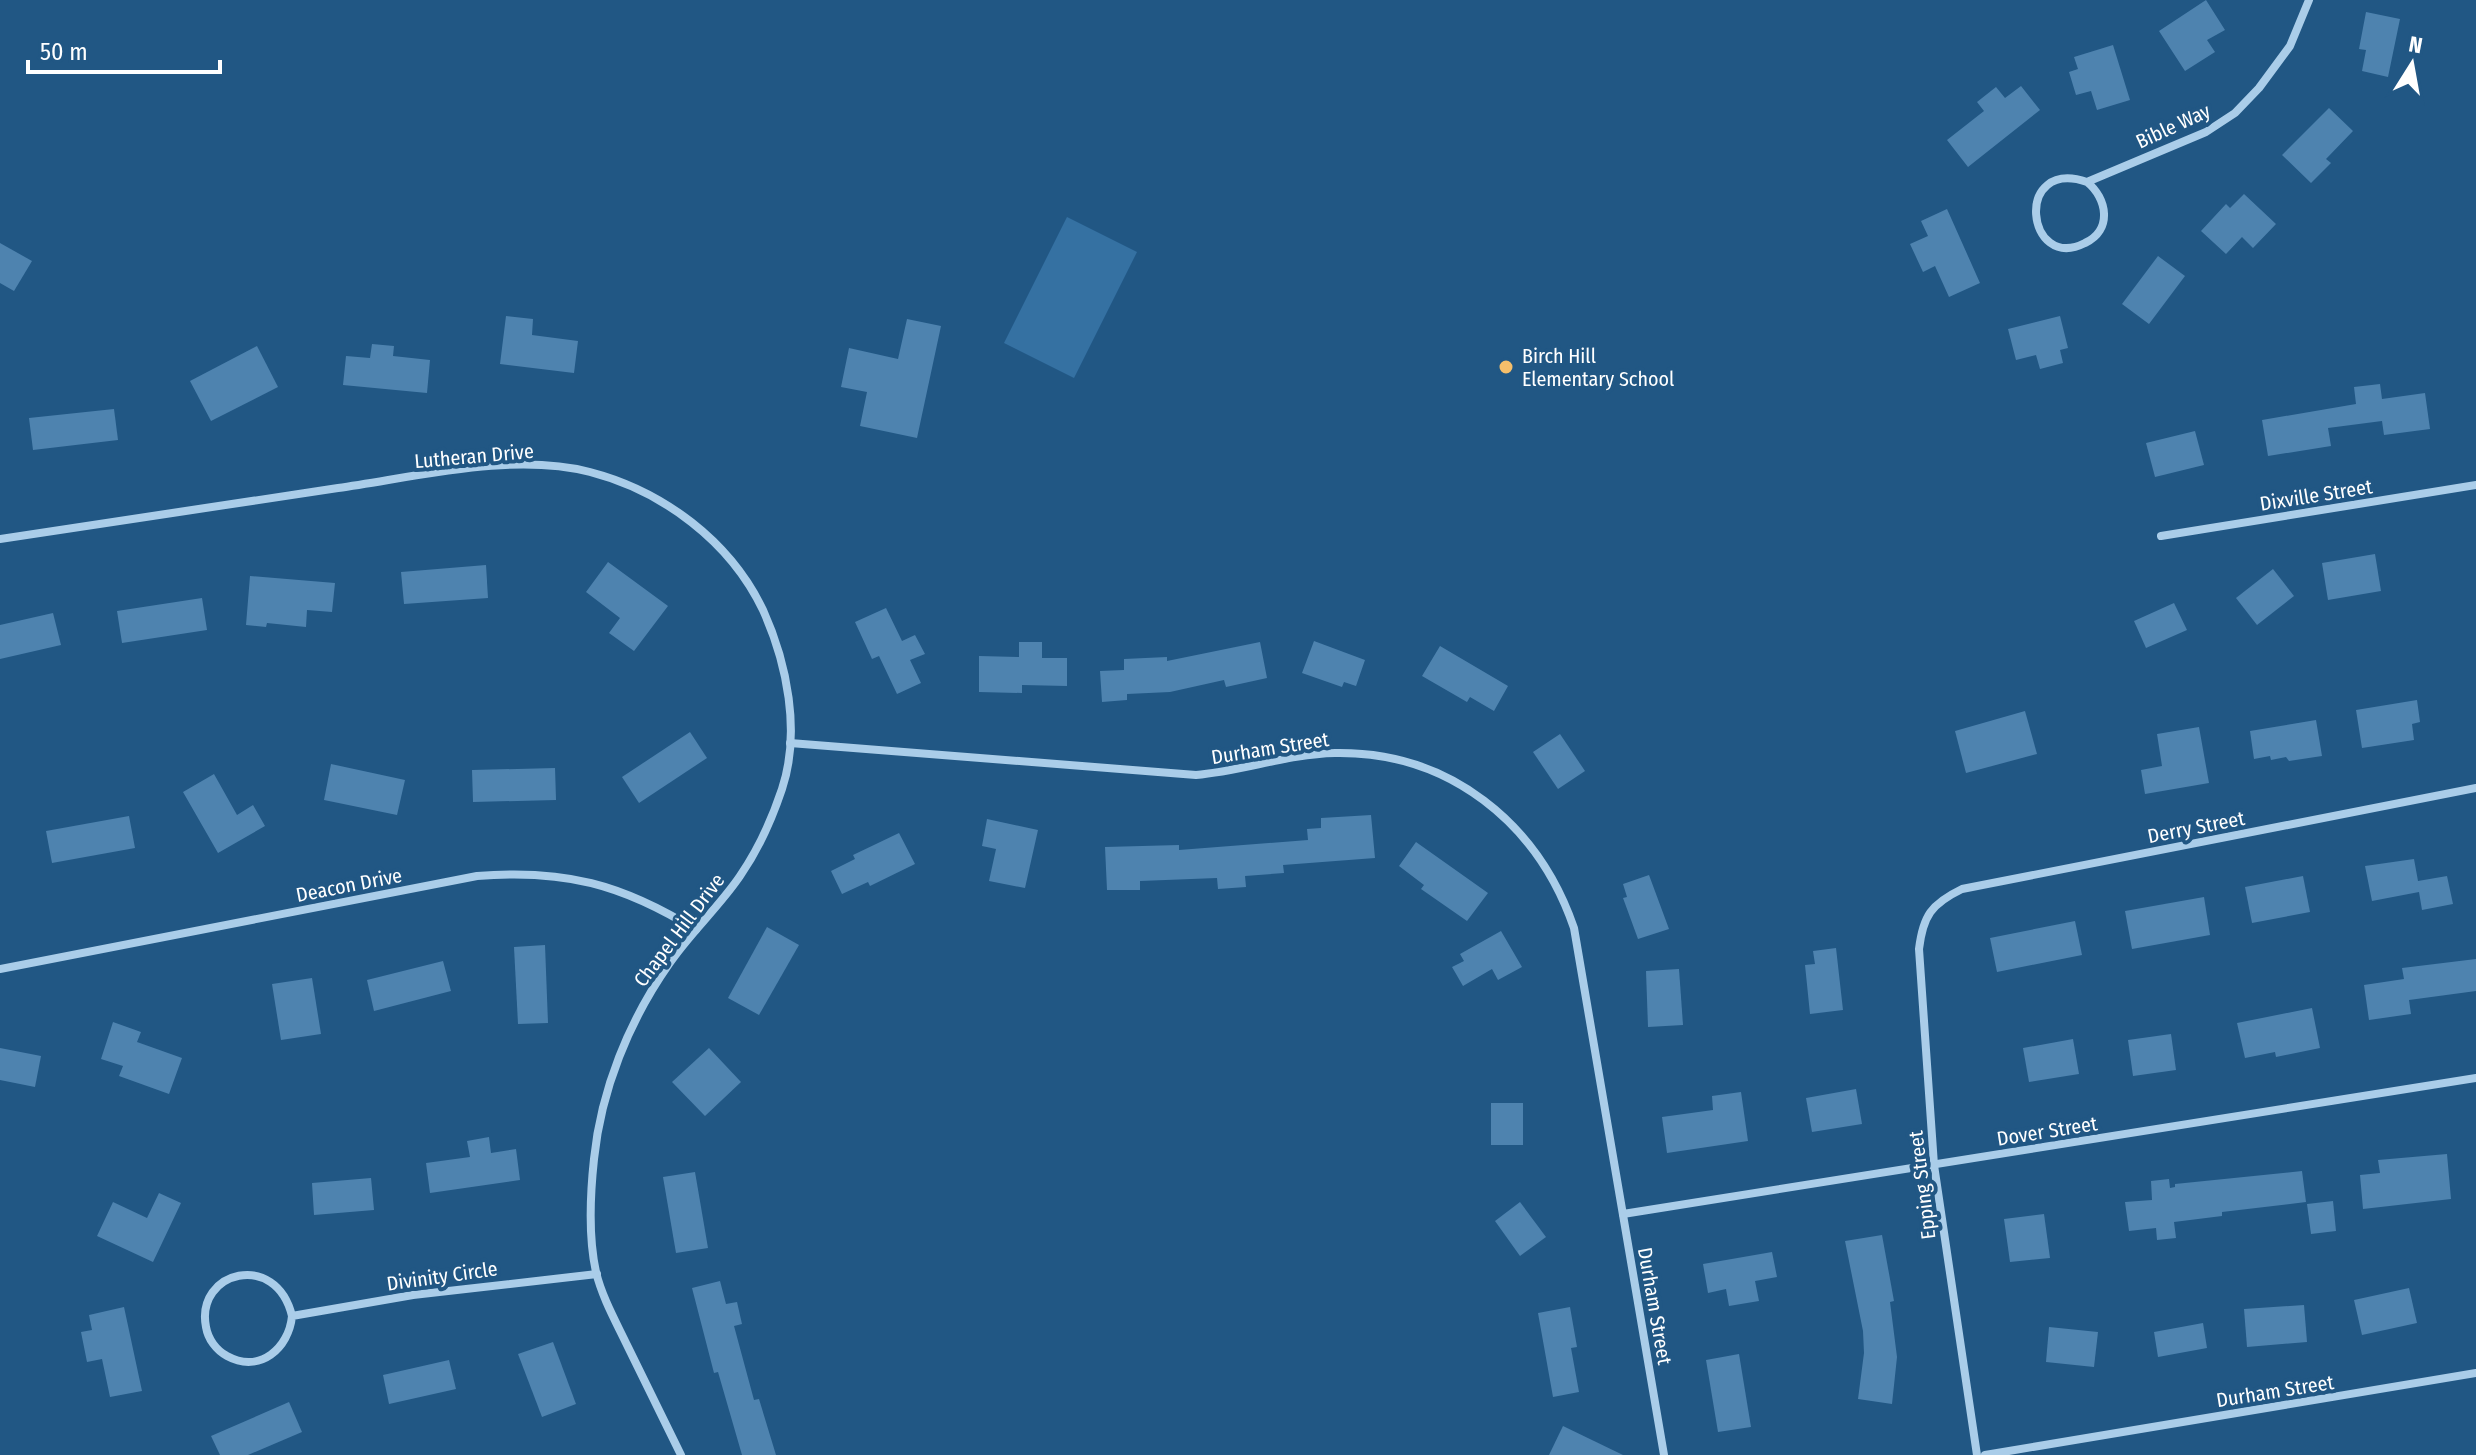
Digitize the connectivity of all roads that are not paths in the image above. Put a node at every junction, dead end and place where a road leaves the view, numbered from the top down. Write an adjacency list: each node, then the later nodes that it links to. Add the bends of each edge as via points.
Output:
1 (2309, 0): 2 (street, Bible Way, via 2290,46 2235,113 2206,132)
2 (2087, 182): 2 (street, Bible Way, via 2052,182 2036,200 2036,224 2051,243 2083,245 2100,230 2104,209)
3 (2476, 485): 4 (street, Dixville Street)
4 (2161, 536)
5 (0, 539): 6 (street, Lutheran Drive, via 467,469 550,466 590,472 662,501 694,523 738,570 775,640)
6 (790, 743): 9 (street, Chapel Hill Drive, via 783,786 757,847 740,877); 13 (street, Durham Street, via 1196,775 1336,753 1406,761 1465,788 1514,825 1542,860 1565,902 1580,952)
7 (2476, 788): 8 (street, Derry Street, via 1962,889)
8 (1930, 911): 12 (street, Epping Street, via 1919,949)
9 (696, 930): 10 (street, Deacon Drive, via 633,895 597,883 523,872 477,876); 14 (street, Chapel Hill Drive, via 646,1000 599,1119 591,1202)
10 (0, 969)
11 (2476, 1078): 12 (street, Dover Street)
12 (1934, 1165): 13 (street, Dover Street); 19 (street, Epping Street)
13 (1623, 1214): 18 (street, Durham Street)
14 (597, 1274): 15 (street, Divinity Circle, via 413,1295); 17 (street, Chapel Hill Drive)
15 (292, 1316): 15 (street, via 288,1301 269,1279 239,1275 214,1291 204,1319 213,1345 236,1360 250,1362 276,1352 291,1330)
16 (2476, 1373): 20 (street, Durham Street)
17 (681, 1455)
18 (1664, 1455)
19 (1977, 1455)
20 (1985, 1455)

